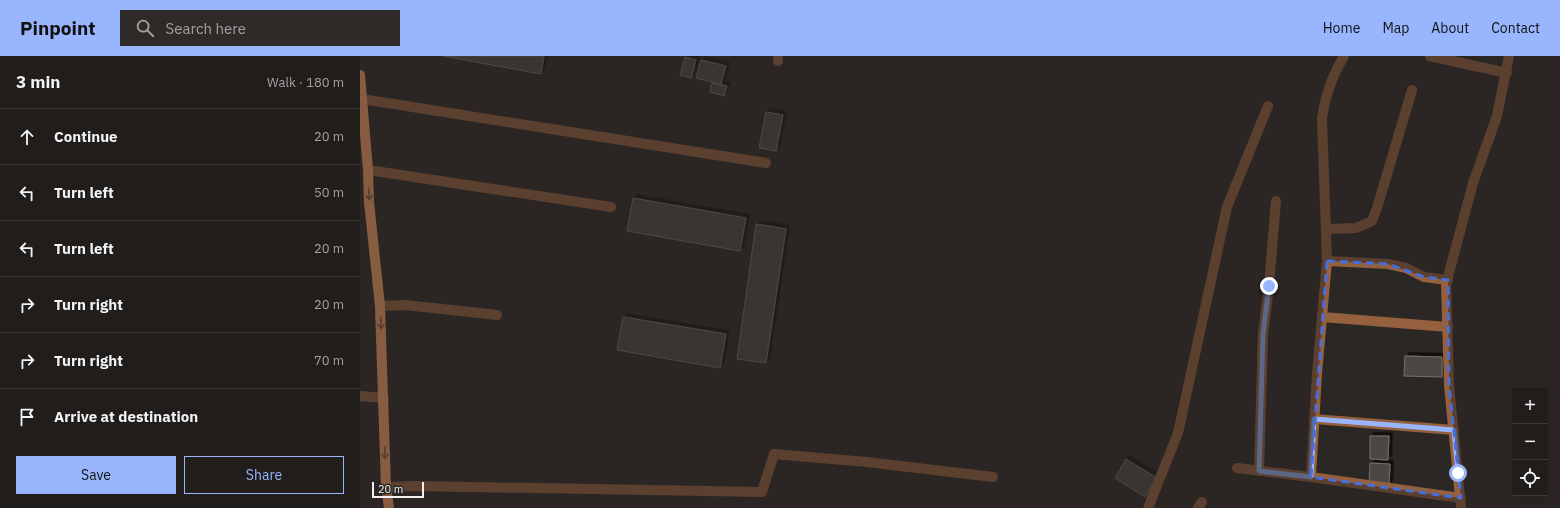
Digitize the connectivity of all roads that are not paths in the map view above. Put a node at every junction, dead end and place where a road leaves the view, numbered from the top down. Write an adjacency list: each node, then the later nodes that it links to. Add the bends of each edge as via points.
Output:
1 (1344, 56): 13 (street, via 1327,90 1322,119)
2 (1430, 56): 4 (street)
3 (1509, 56): 4 (street)
4 (1507, 73): 15 (street, via 1497,116 1472,183)
5 (360, 75): 7 (main road)
6 (1412, 90): 13 (street, via 1372,222 1356,228)
7 (362, 99): 9 (street); 10 (main road)
8 (1268, 106): 31 (street, via 1227,207 1178,434)
9 (766, 163)
10 (368, 170): 12 (street); 16 (main road, one-way to 16)
11 (1276, 200): 25 (street, via 1263,334)
12 (611, 207)
13 (1327, 228): 14 (street)
14 (1327, 261): 15 (street, via 1388,264 1406,268 1424,277); 18 (street)
15 (1448, 280): 19 (street)
16 (380, 306): 17 (street, via 405,305); 21 (main road, one-way to 21)
17 (497, 315)
18 (1322, 317): 19 (street); 22 (street)
19 (1448, 327): 23 (street, via 1449,385)
20 (360, 396): 21 (street)
21 (384, 398): 28 (main road, one-way to 28)
22 (1314, 419): 23 (street); 27 (street)
23 (1454, 430): 29 (street)
24 (1237, 468): 25 (street)
25 (1259, 471): 27 (street)
26 (993, 477): 28 (street, via 774,454 762,492)
27 (1311, 477): 29 (street)
28 (386, 487): 30 (main road)
29 (1461, 503)
30 (389, 508)
31 (1148, 508)

